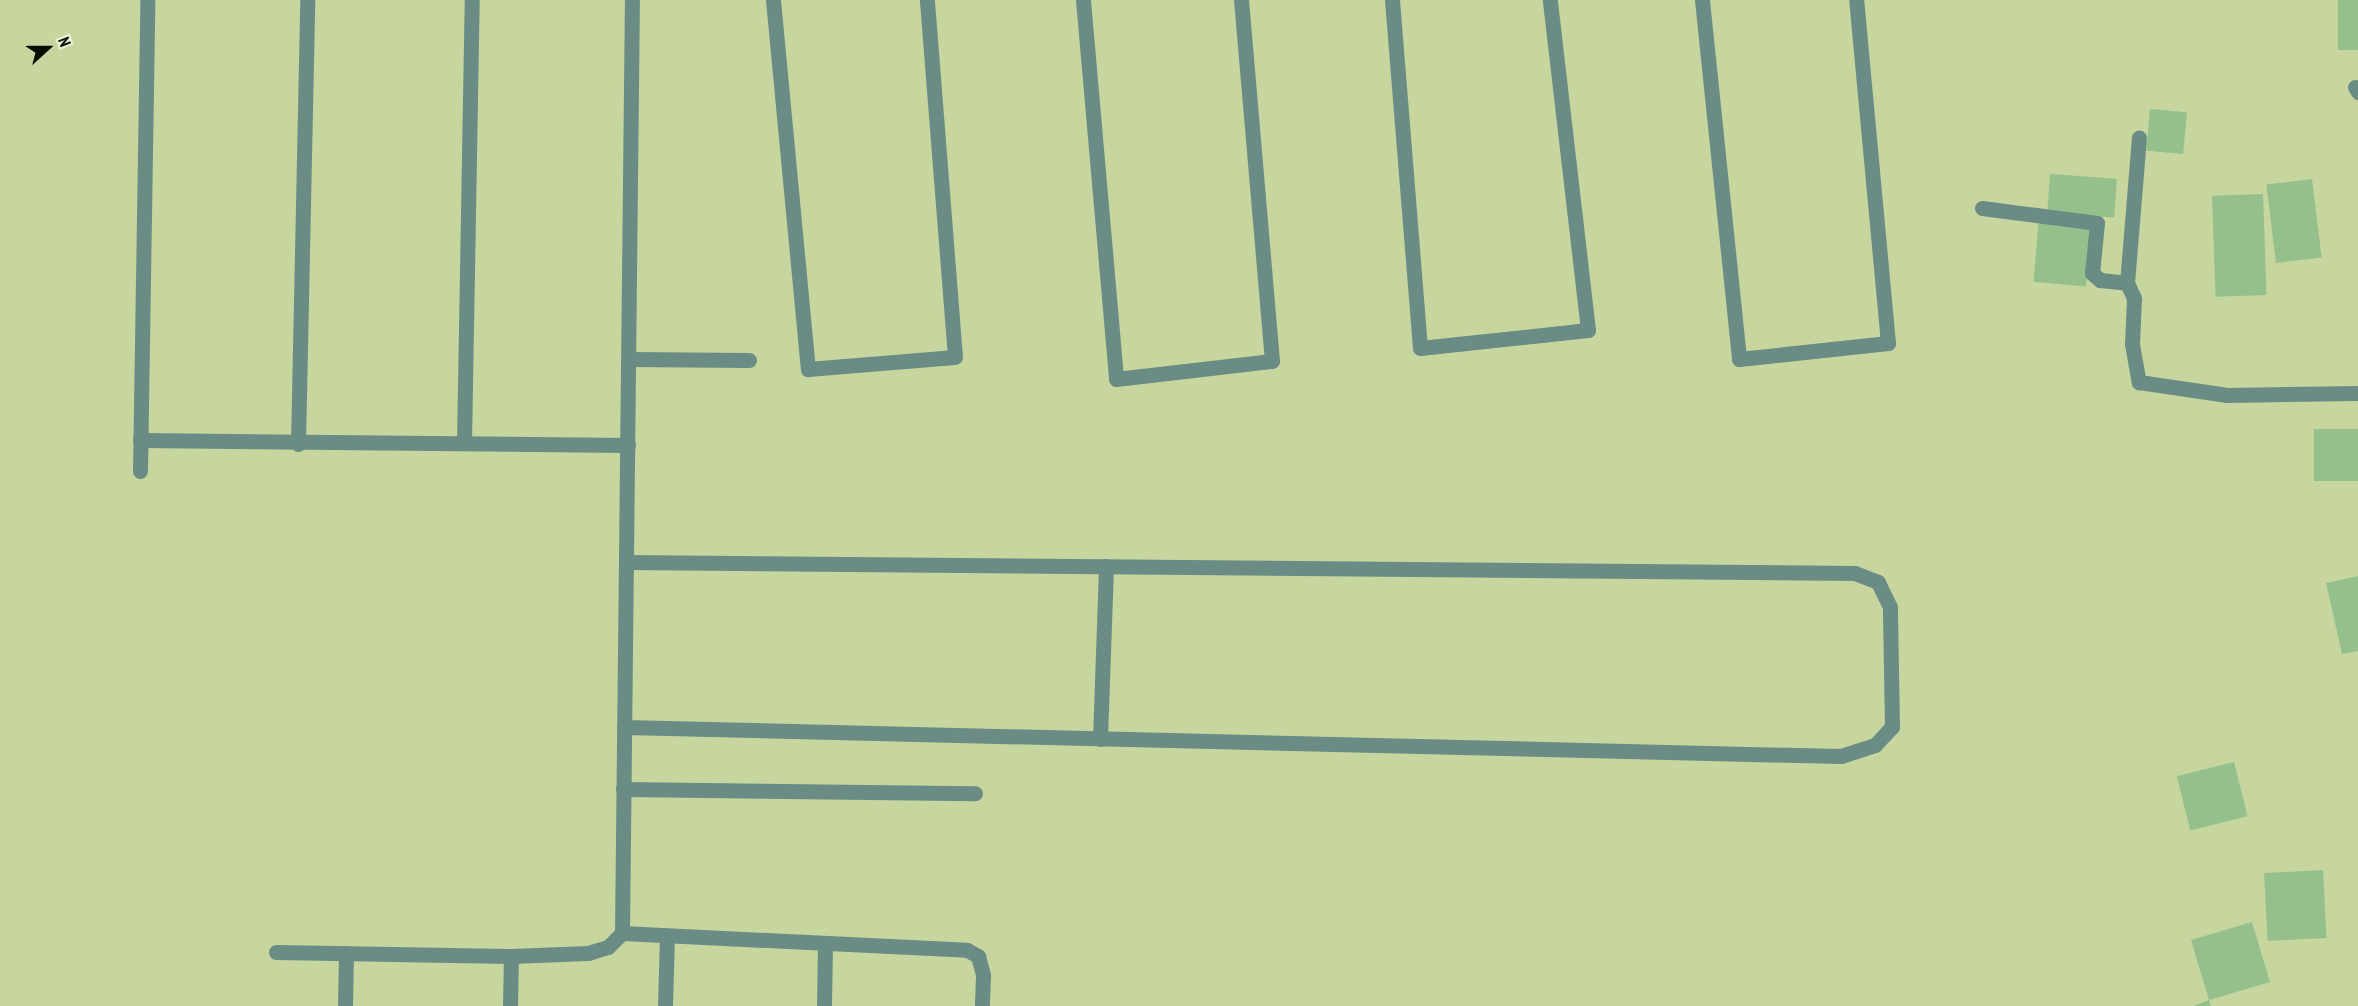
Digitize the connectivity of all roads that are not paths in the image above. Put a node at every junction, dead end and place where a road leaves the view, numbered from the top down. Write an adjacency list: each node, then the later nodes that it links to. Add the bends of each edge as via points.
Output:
1 (147, 0): 19 (street)
2 (307, 0): 21 (street)
3 (472, 0): 20 (street)
4 (632, 0): 16 (street)
5 (773, 0): 6 (street, via 808,369 955,357)
6 (927, 0)
7 (1083, 0): 8 (street, via 1116,379 1272,361)
8 (1240, 0)
9 (1392, 0): 10 (street, via 1420,348 1588,330)
10 (1550, 0)
11 (1702, 0): 12 (street, via 1739,359 1887,344)
12 (1856, 0)
13 (2139, 136): 15 (street)
14 (1982, 208): 15 (street, via 2097,223 2092,273 2100,280)
15 (2127, 283): 18 (street, via 2134,298 2132,344 2139,382 2227,395)
16 (629, 359): 17 (street); 22 (street)
17 (749, 360)
18 (2358, 393)
19 (140, 441): 21 (street); 23 (street)
20 (464, 443): 21 (street); 22 (street)
21 (298, 444)
22 (628, 445): 24 (street)
23 (140, 471)
24 (626, 561): 25 (street); 26 (street)
25 (1106, 566): 27 (street); 27 (street, via 1856,573 1878,582 1890,607 1892,728 1875,745 1841,756)
26 (624, 727): 27 (street); 28 (street)
27 (1100, 739)
28 (623, 789): 29 (street); 30 (street)
29 (975, 793)
30 (622, 933): 31 (street); 35 (street, via 608,946 588,953)
31 (667, 936): 32 (street); 38 (street)
32 (825, 943): 39 (street); 40 (street, via 967,950 978,956 983,975)
33 (276, 952): 34 (street)
34 (346, 953): 35 (street); 36 (street)
35 (511, 956): 37 (street)
36 (345, 1006)
37 (510, 1006)
38 (665, 1006)
39 (824, 1006)
40 (982, 1006)

